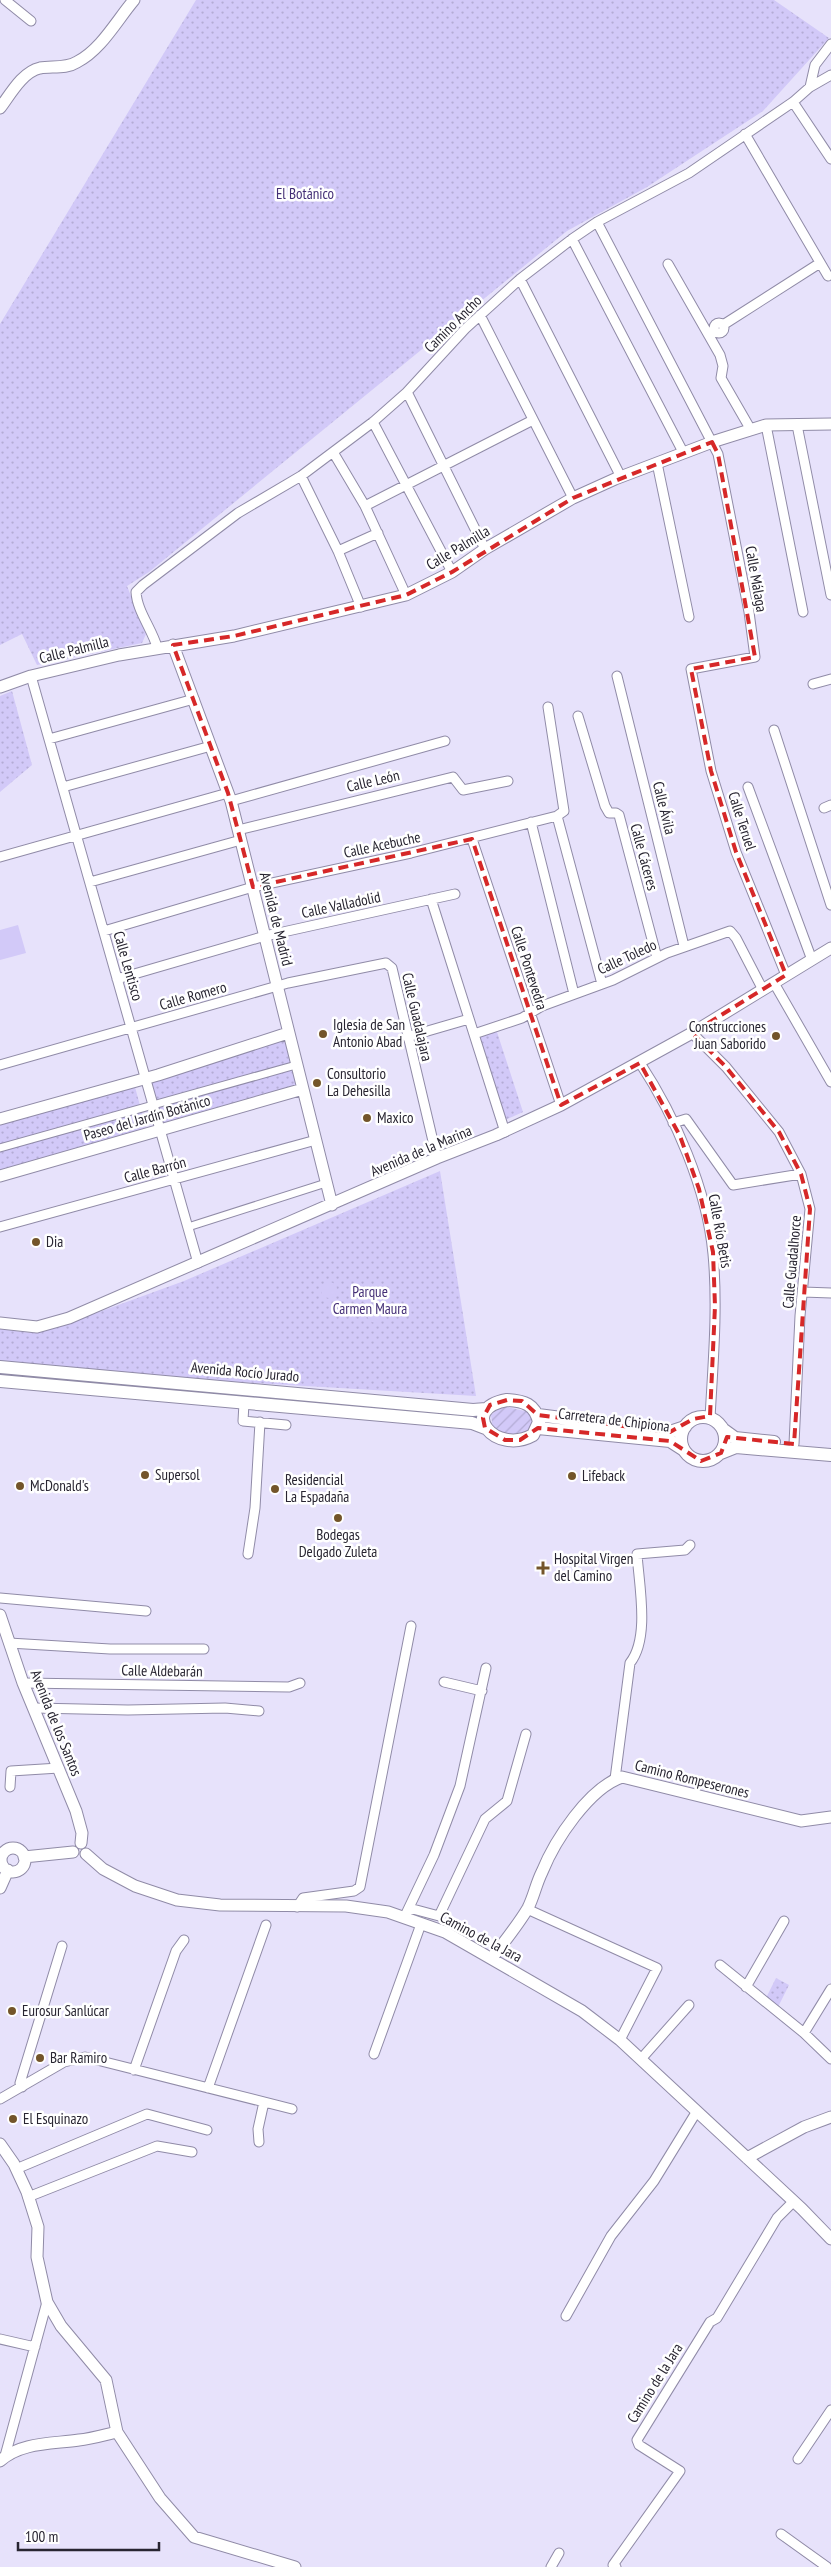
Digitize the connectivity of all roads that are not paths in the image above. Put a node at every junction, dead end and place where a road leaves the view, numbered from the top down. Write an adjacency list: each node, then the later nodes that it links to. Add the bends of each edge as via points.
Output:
1 (5, 0): 3 (street)
2 (134, 0): 8 (street, via 92,51 77,63 38,68 23,79)
3 (31, 21)
4 (831, 44): 6 (street, via 815,65)
5 (831, 75): 6 (street, Camino Ancho)
6 (810, 87): 7 (street, Camino Ancho)
7 (793, 102): 9 (street, Camino Ancho); 10 (street)
8 (0, 108)
9 (745, 134): 11 (street, Camino Ancho, via 689,173); 13 (street)
10 (831, 159)
11 (597, 222): 12 (street, Camino Ancho); 26 (street)
12 (572, 239): 16 (street, Camino Ancho); 28 (street)
13 (820, 263): 15 (street); 18 (street)
14 (668, 264): 18 (street)
15 (828, 276)
16 (520, 279): 17 (street, Camino Ancho); 32 (street)
17 (480, 315): 19 (street, Camino Ancho); 20 (street)
18 (716, 330): 25 (street, via 722,378)
19 (407, 392): 21 (street, Camino Ancho); 30 (street)
20 (533, 420): 30 (street); 34 (street)
21 (373, 422): 27 (street, Camino Ancho); 33 (street)
22 (797, 424): 23 (street, Calle Palmilla); 24 (street, Calle Palmilla); 41 (street)
23 (831, 424)
24 (766, 425): 25 (street, Calle Palmilla); 43 (street)
25 (751, 430): 26 (street, Calle Palmilla)
26 (712, 442): 28 (street, Calle Palmilla); 47 (street, Calle Málaga, via 718,454 755,658)
27 (333, 452): 31 (street, Camino Ancho); 35 (street)
28 (684, 452): 29 (street, Calle Palmilla)
29 (657, 463): 32 (street, Calle Palmilla); 44 (street)
30 (444, 467): 33 (street); 37 (street)
31 (301, 476): 38 (street); 46 (street, Camino Ancho, via 238,513 136,592)
32 (621, 477): 34 (street, Calle Palmilla)
33 (406, 487): 35 (street); 39 (street)
34 (573, 498): 37 (street, Calle Palmilla)
35 (366, 506): 36 (street)
36 (378, 534): 38 (street); 40 (street)
37 (485, 549): 39 (street, Calle Palmilla)
38 (338, 551): 42 (street)
39 (452, 572): 40 (street, Calle Palmilla)
40 (406, 595): 42 (street, Calle Palmilla)
41 (831, 595)
42 (361, 607): 45 (street, Calle Palmilla, via 234,636)
43 (802, 612)
44 (689, 617)
45 (173, 645): 46 (street, Calle Palmilla); 53 (street, Avenida de Madrid)
46 (157, 647): 48 (street, Calle Palmilla)
47 (691, 669): 81 (street, Calle Teruel, via 711,771 736,852)
48 (31, 676): 52 (street, Calle Palmilla); 57 (street, Calle Lentisco)
49 (617, 676): 77 (street, Calle Ávila)
50 (831, 679): 51 (street)
51 (813, 684)
52 (0, 686)
53 (194, 699): 57 (street); 59 (street, Avenida de Madrid)
54 (548, 707): 64 (street, via 564,811)
55 (578, 716): 79 (street, Calle Cáceres, via 604,806 609,813 619,815)
56 (774, 730): 74 (street)
57 (49, 739): 61 (street, Calle Lentisco)
58 (445, 741): 63 (street)
59 (211, 746): 61 (street); 63 (street, Avenida de Madrid)
60 (508, 781): 67 (street, Calle León, via 463,790 453,777)
61 (63, 787): 66 (street, Calle Lentisco)
62 (748, 787): 80 (street)
63 (229, 797): 66 (street); 67 (street, Avenida de Madrid)
64 (557, 816): 65 (street, Calle Acebuche); 84 (street)
65 (531, 822): 68 (street, Calle Acebuche); 87 (street)
66 (76, 834): 69 (street); 70 (street, Calle Lentisco)
67 (240, 835): 70 (street); 71 (street, Avenida de Madrid)
68 (472, 839): 71 (street, Calle Acebuche); 88 (street, Calle Pontevedra)
69 (0, 857)
70 (90, 882): 75 (street, Calle Lentisco)
71 (253, 887): 75 (street, Calle Acebuche); 76 (street, Avenida de Madrid)
72 (455, 894): 73 (street, Calle Valladolid)
73 (431, 899): 76 (street, Calle Valladolid); 89 (street)
74 (831, 905)
75 (104, 931): 82 (street, Calle Lentisco)
76 (265, 936): 82 (street, Calle Valladolid); 85 (street, Avenida de Madrid)
77 (684, 946): 79 (street, Calle Toledo); 86 (street, Calle Toledo, via 730,931)
78 (831, 948): 80 (street, Avenida de la Marina)
79 (657, 958): 84 (street, Calle Toledo)
80 (812, 960): 81 (street, Avenida de la Marina)
81 (786, 975): 83 (street, Avenida de la Marina)
82 (117, 979): 90 (street, Calle Lentisco)
83 (774, 983): 86 (street, Avenida de la Marina); 99 (street)
84 (602, 984): 87 (street, Calle Toledo)
85 (277, 986): 90 (street, Calle Romero); 91 (street, Avenida de Madrid); 94 (street, Calle Guadalajara, via 386,963 392,968)
86 (763, 990): 92 (street, Avenida de la Marina)
87 (574, 994): 88 (street, Calle Toledo)
88 (530, 1014): 93 (street, Calle Toledo); 102 (street, Calle Pontevedra)
89 (469, 1019): 93 (street); 94 (street)
90 (131, 1028): 96 (street, Calle Romero); 98 (street, Calle Lentisco)
91 (288, 1033): 97 (street, Avenida de Madrid); 98 (street)
92 (692, 1033): 95 (street, Avenida de la Marina); 110 (street, Calle Guadalhorce, via 761,1108 779,1132)
93 (474, 1034): 106 (street)
94 (408, 1037): 109 (street, Calle Guadalajara)
95 (640, 1063): 102 (street, Avenida de la Marina); 104 (street, Calle Río Betis)
96 (0, 1065)
97 (296, 1065): 100 (street, Avenida de Madrid); 101 (street)
98 (145, 1077): 101 (street, Calle Lentisco); 103 (street)
99 (831, 1082)
100 (303, 1089): 105 (street, Paseo del Jardín Botánico); 107 (street, Avenida de Madrid)
101 (153, 1105): 105 (street, Calle Lentisco); 108 (street)
102 (561, 1105): 106 (street, Avenida de la Marina)
103 (0, 1119)
104 (673, 1123): 110 (street, via 686,1119 733,1185); 125 (street, Calle Río Betis, via 699,1189 713,1252 715,1306)
105 (160, 1129): 111 (street, Paseo del Jardín Botánico); 112 (street, Calle Lentisco)
106 (505, 1132): 109 (street, Avenida de la Marina)
107 (316, 1140): 112 (street, Calle Barrón); 113 (street, Avenida de Madrid)
108 (0, 1148)
109 (437, 1158): 114 (street, Avenida de la Marina)
110 (801, 1174): 118 (street, Calle Guadalhorce, via 810,1209)
111 (0, 1176)
112 (174, 1179): 115 (street, Calle Barrón); 116 (street, Calle Lentisco)
113 (326, 1183): 114 (street, Avenida de Madrid); 116 (street)
114 (332, 1205): 117 (street, Avenida de la Marina)
115 (0, 1227)
116 (188, 1227): 117 (street, Calle Lentisco)
117 (198, 1263): 120 (street, Avenida de la Marina, via 69,1318 37,1327)
118 (803, 1292): 119 (street); 132 (street, Calle Guadalhorce)
119 (831, 1293)
120 (0, 1323)
121 (0, 1367): 124 (main road, Avenida Rocío Jurado)
122 (0, 1381): 123 (main road, Avenida Rocío Jurado)
123 (244, 1403): 126 (street, Avenida Rocío Jurado, via 243,1420); 130 (main road, Avenida Rocío Jurado, via 472,1423)
124 (486, 1409): 127 (main road, via 496,1402 522,1400 534,1408); 130 (main road, via 483,1418)
125 (710, 1418): 129 (main road, via 698,1417); 131 (main road)
126 (260, 1422): 128 (street, Avenida Rocío Jurado); 138 (street, via 255,1508)
127 (538, 1422): 129 (main road, Carretera de Chipiona, via 670,1432); 130 (main road, via 533,1435 520,1440 499,1438); 134 (main road, Carretera de Chipiona, via 670,1441)
128 (286, 1425)
129 (685, 1427): 134 (main road, via 681,1439)
130 (485, 1428)
131 (724, 1430): 132 (main road, via 735,1438); 135 (main road, via 726,1442)
132 (794, 1444): 133 (main road)
133 (831, 1447)
134 (684, 1450): 135 (main road, via 691,1458 702,1461 712,1460)
135 (721, 1453): 136 (main road, via 736,1447)
136 (831, 1455)
137 (690, 1545): 154 (street, via 685,1550 637,1554 641,1633 638,1653 630,1663)
138 (248, 1554)
139 (0, 1598): 140 (street)
140 (146, 1611)
141 (0, 1615): 143 (street, Avenida de los Santos)
142 (411, 1626): 162 (street, via 360,1887 354,1891 303,1898)
143 (9, 1642): 144 (street, via 110,1649); 147 (street, Avenida de los Santos)
144 (204, 1649)
145 (486, 1668): 149 (street)
146 (444, 1682): 149 (street)
147 (23, 1683): 148 (street, Calle Aldebarán, via 289,1687); 150 (street, Avenida de los Santos)
148 (300, 1683)
149 (482, 1691): 164 (street, via 460,1786 434,1855)
150 (34, 1708): 151 (street, via 225,1708); 153 (street, Avenida de los Santos)
151 (259, 1711)
152 (526, 1734): 164 (street, via 507,1801 484,1819 439,1916)
153 (59, 1768): 155 (street, via 11,1771); 157 (street, Avenida de los Santos, via 82,1833)
154 (615, 1779): 156 (street, Camino Rompeserones, via 622,1777 801,1821); 163 (street, Camino Rompeserones, via 593,1795 566,1830 541,1872)
155 (10, 1787)
156 (831, 1817)
157 (80, 1849): 159 (street); 162 (street, Camino de la Jara, via 103,1868 135,1886 177,1900)
158 (2, 1850): 159 (street, via 16,1848); 160 (street, via 1,1862)
159 (24, 1857): 160 (street, via 18,1870)
160 (8, 1870): 161 (street)
161 (0, 1888)
162 (297, 1907): 164 (street, Camino de la Jara, via 346,1906)
163 (527, 1909): 170 (street, Camino Rompeserones); 176 (street, via 656,1968)
164 (406, 1913): 166 (street, Camino de la Jara)
165 (784, 1921): 172 (street)
166 (421, 1924): 170 (street, Camino de la Jara, via 445,1932); 177 (street)
167 (266, 1925): 182 (street)
168 (184, 1940): 180 (street, via 176,1950)
169 (62, 1946): 181 (street, via 20,2083)
170 (492, 1958): 176 (street, Camino de la Jara, via 582,2011)
171 (720, 1965): 172 (street)
172 (746, 1987): 175 (street)
173 (831, 1989): 175 (street)
174 (689, 2005): 178 (street)
175 (804, 2033): 179 (street)
176 (620, 2040): 178 (street, Camino de la Jara)
177 (374, 2054)
178 (641, 2059): 186 (street, Camino de la Jara)
179 (831, 2059)
180 (134, 2070): 181 (street, via 85,2057 64,2062); 182 (street)
181 (22, 2087): 183 (street)
182 (208, 2088): 184 (street)
183 (0, 2098)
184 (264, 2102): 185 (street); 189 (street, via 258,2129)
185 (292, 2109)
186 (697, 2111): 192 (street, Camino de la Jara); 198 (street, via 654,2181 611,2236)
187 (831, 2117): 192 (street, via 804,2127)
188 (207, 2130): 193 (street, via 147,2114)
189 (259, 2142)
190 (0, 2144): 193 (street)
191 (192, 2152): 194 (street, via 157,2146)
192 (747, 2158): 195 (street, Camino de la Jara)
193 (16, 2169): 194 (street)
194 (28, 2197): 197 (street, via 38,2227 37,2257)
195 (794, 2201): 196 (street, Camino de la Jara); 210 (street, Camino de la Jara, via 777,2218 717,2318 710,2322 637,2440 639,2445 680,2471 613,2565)
196 (831, 2239)
197 (47, 2302): 200 (street); 203 (street, via 62,2326 106,2380)
198 (566, 2316)
199 (2, 2339): 200 (street); 201 (street)
200 (35, 2346): 204 (street)
201 (0, 2350)
202 (831, 2410): 205 (street)
203 (117, 2432): 204 (street, via 78,2440 44,2442); 208 (street, via 160,2498 194,2537)
204 (3, 2459)
205 (798, 2459)
206 (782, 2534): 211 (street)
207 (560, 2553): 209 (street)
208 (295, 2567)
209 (551, 2567)
210 (616, 2567)
211 (827, 2567)

